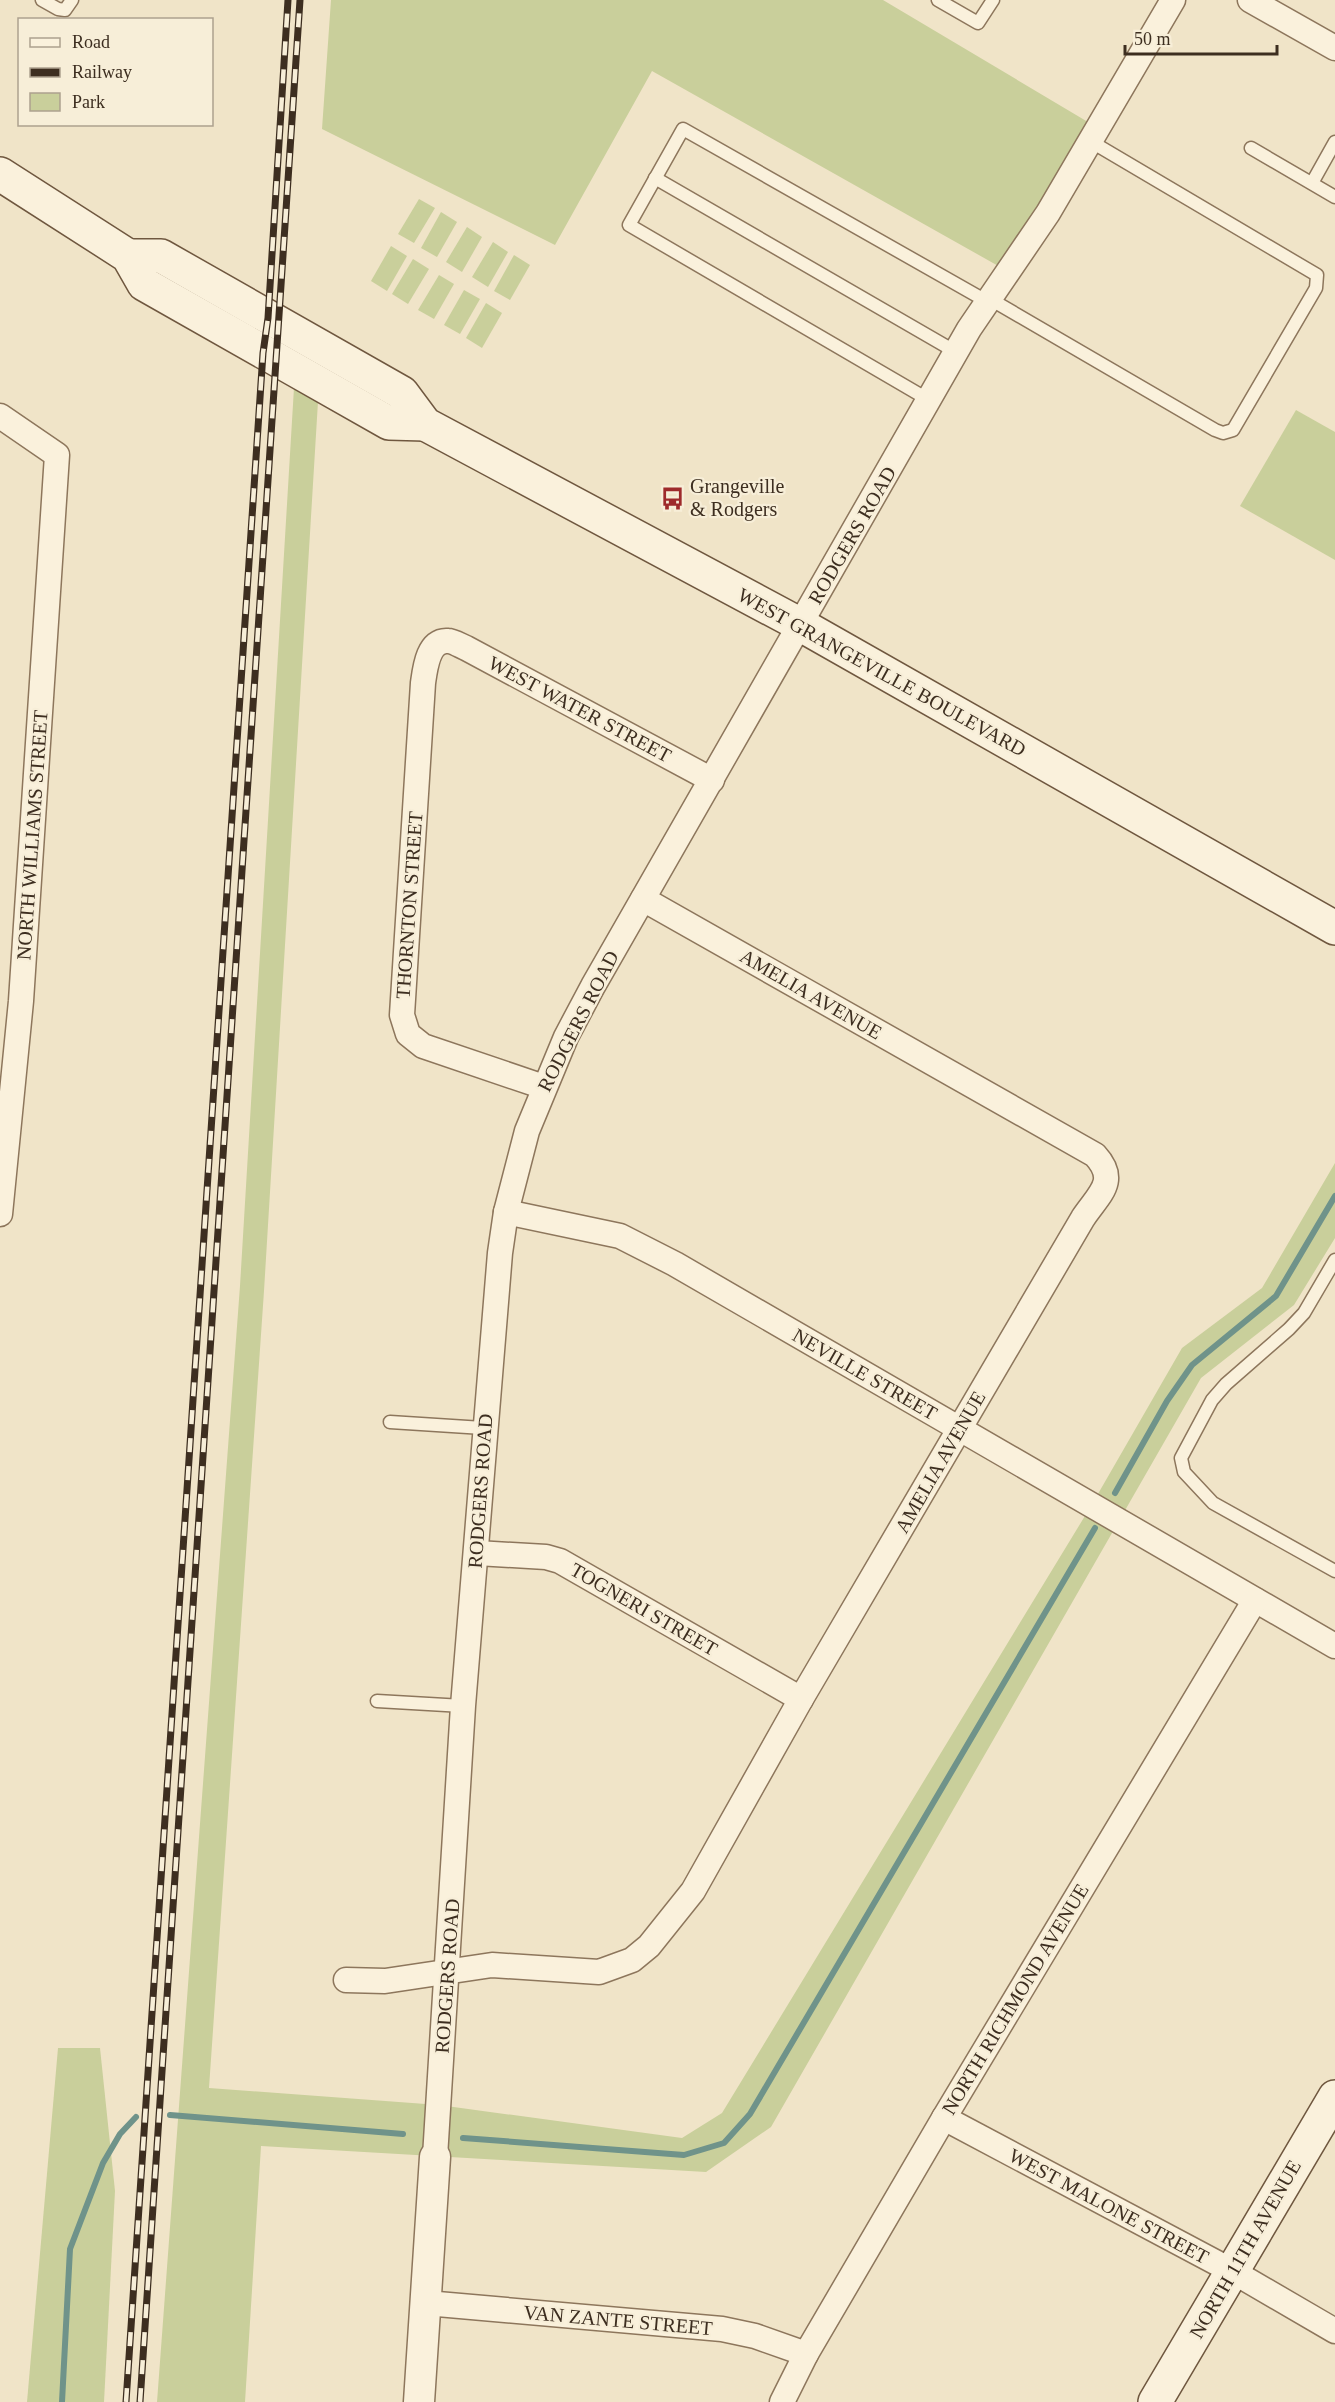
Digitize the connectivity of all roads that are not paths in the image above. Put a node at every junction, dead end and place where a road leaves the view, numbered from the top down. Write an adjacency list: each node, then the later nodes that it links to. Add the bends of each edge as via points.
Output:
1 (42, 0): 2 (lane, via 65,10)
2 (72, 0)
3 (938, 0): 4 (lane, via 978,23)
4 (993, 0)
5 (1173, 0): 8 (street, RODGERS ROAD)
6 (1250, 0): 7 (street)
7 (1335, 48)
8 (1090, 141): 15 (street, RODGERS ROAD, via 1042,223); 15 (lane, via 1317,275 1316,288 1233,429 1223,433 1215,430)
9 (1335, 142): 13 (lane)
10 (1251, 148): 13 (lane)
11 (0, 174): 19 (main road, WEST GRANGEVILLE BOULEVARD, via 128,256 144,284 263,353 389,423 425,424)
12 (656, 178): 15 (lane, via 683,129); 16 (lane); 17 (lane, via 629,225)
13 (1312, 183): 14 (lane)
14 (1335, 196)
15 (989, 301): 16 (street, RODGERS ROAD)
16 (956, 352): 17 (street, RODGERS ROAD)
17 (929, 400): 19 (street, RODGERS ROAD)
18 (0, 416): 24 (street, NORTH WILLIAMS STREET, via 57,455)
19 (801, 625): 21 (street, RODGERS ROAD); 23 (main road, WEST GRANGEVILLE BOULEVARD)
20 (448, 640): 21 (street, WEST WATER STREET); 25 (street, THORNTON STREET, via 439,643 428,657 423,683 402,1015 408,1034 423,1046)
21 (712, 780): 22 (street, RODGERS ROAD)
22 (643, 899): 25 (street, RODGERS ROAD, via 566,1037); 31 (street, AMELIA AVENUE, via 1095,1155 1106,1167 1104,1187)
23 (1334, 925)
24 (10, 1000): 27 (street, NORTH WILLIAMS STREET)
25 (544, 1087): 26 (street, RODGERS ROAD, via 527,1131)
26 (506, 1212): 30 (street, RODGERS ROAD); 31 (street, NEVILLE STREET, via 620,1236)
27 (0, 1214)
28 (1335, 1260): 33 (lane, via 1290,1329 1226,1383 1212,1400 1181,1458 1184,1472 1213,1503)
29 (390, 1422): 30 (lane)
30 (483, 1428): 32 (street, RODGERS ROAD)
31 (959, 1429): 34 (street, NEVILLE STREET); 36 (street, AMELIA AVENUE)
32 (477, 1552): 36 (street, TOGNERI STREET, via 560,1561); 38 (street, RODGERS ROAD)
33 (1335, 1571)
34 (1254, 1600): 35 (street, NEVILLE STREET); 42 (street, NORTH RICHMOND AVENUE)
35 (1335, 1646)
36 (801, 1699): 39 (street, AMELIA AVENUE, via 693,1891 665,1930 632,1960 598,1972 492,1965)
37 (377, 1701): 38 (lane)
38 (463, 1706): 39 (street, RODGERS ROAD)
39 (447, 1970): 40 (street, AMELIA AVENUE, via 385,1981); 43 (street, RODGERS ROAD)
40 (346, 1980)
41 (1335, 2097): 44 (main road, NORTH 11TH AVENUE)
42 (944, 2118): 44 (street, WEST MALONE STREET); 47 (street, NORTH RICHMOND AVENUE)
43 (435, 2157): 45 (street, RODGERS ROAD)
44 (1232, 2271): 46 (street, WEST MALONE STREET); 50 (main road, NORTH 11TH AVENUE)
45 (426, 2303): 47 (street, VAN ZANTE STREET, via 722,2329); 48 (street, RODGERS ROAD)
46 (1335, 2331)
47 (806, 2354): 49 (street, NORTH RICHMOND AVENUE)
48 (419, 2402)
49 (782, 2402)
50 (1155, 2402)

